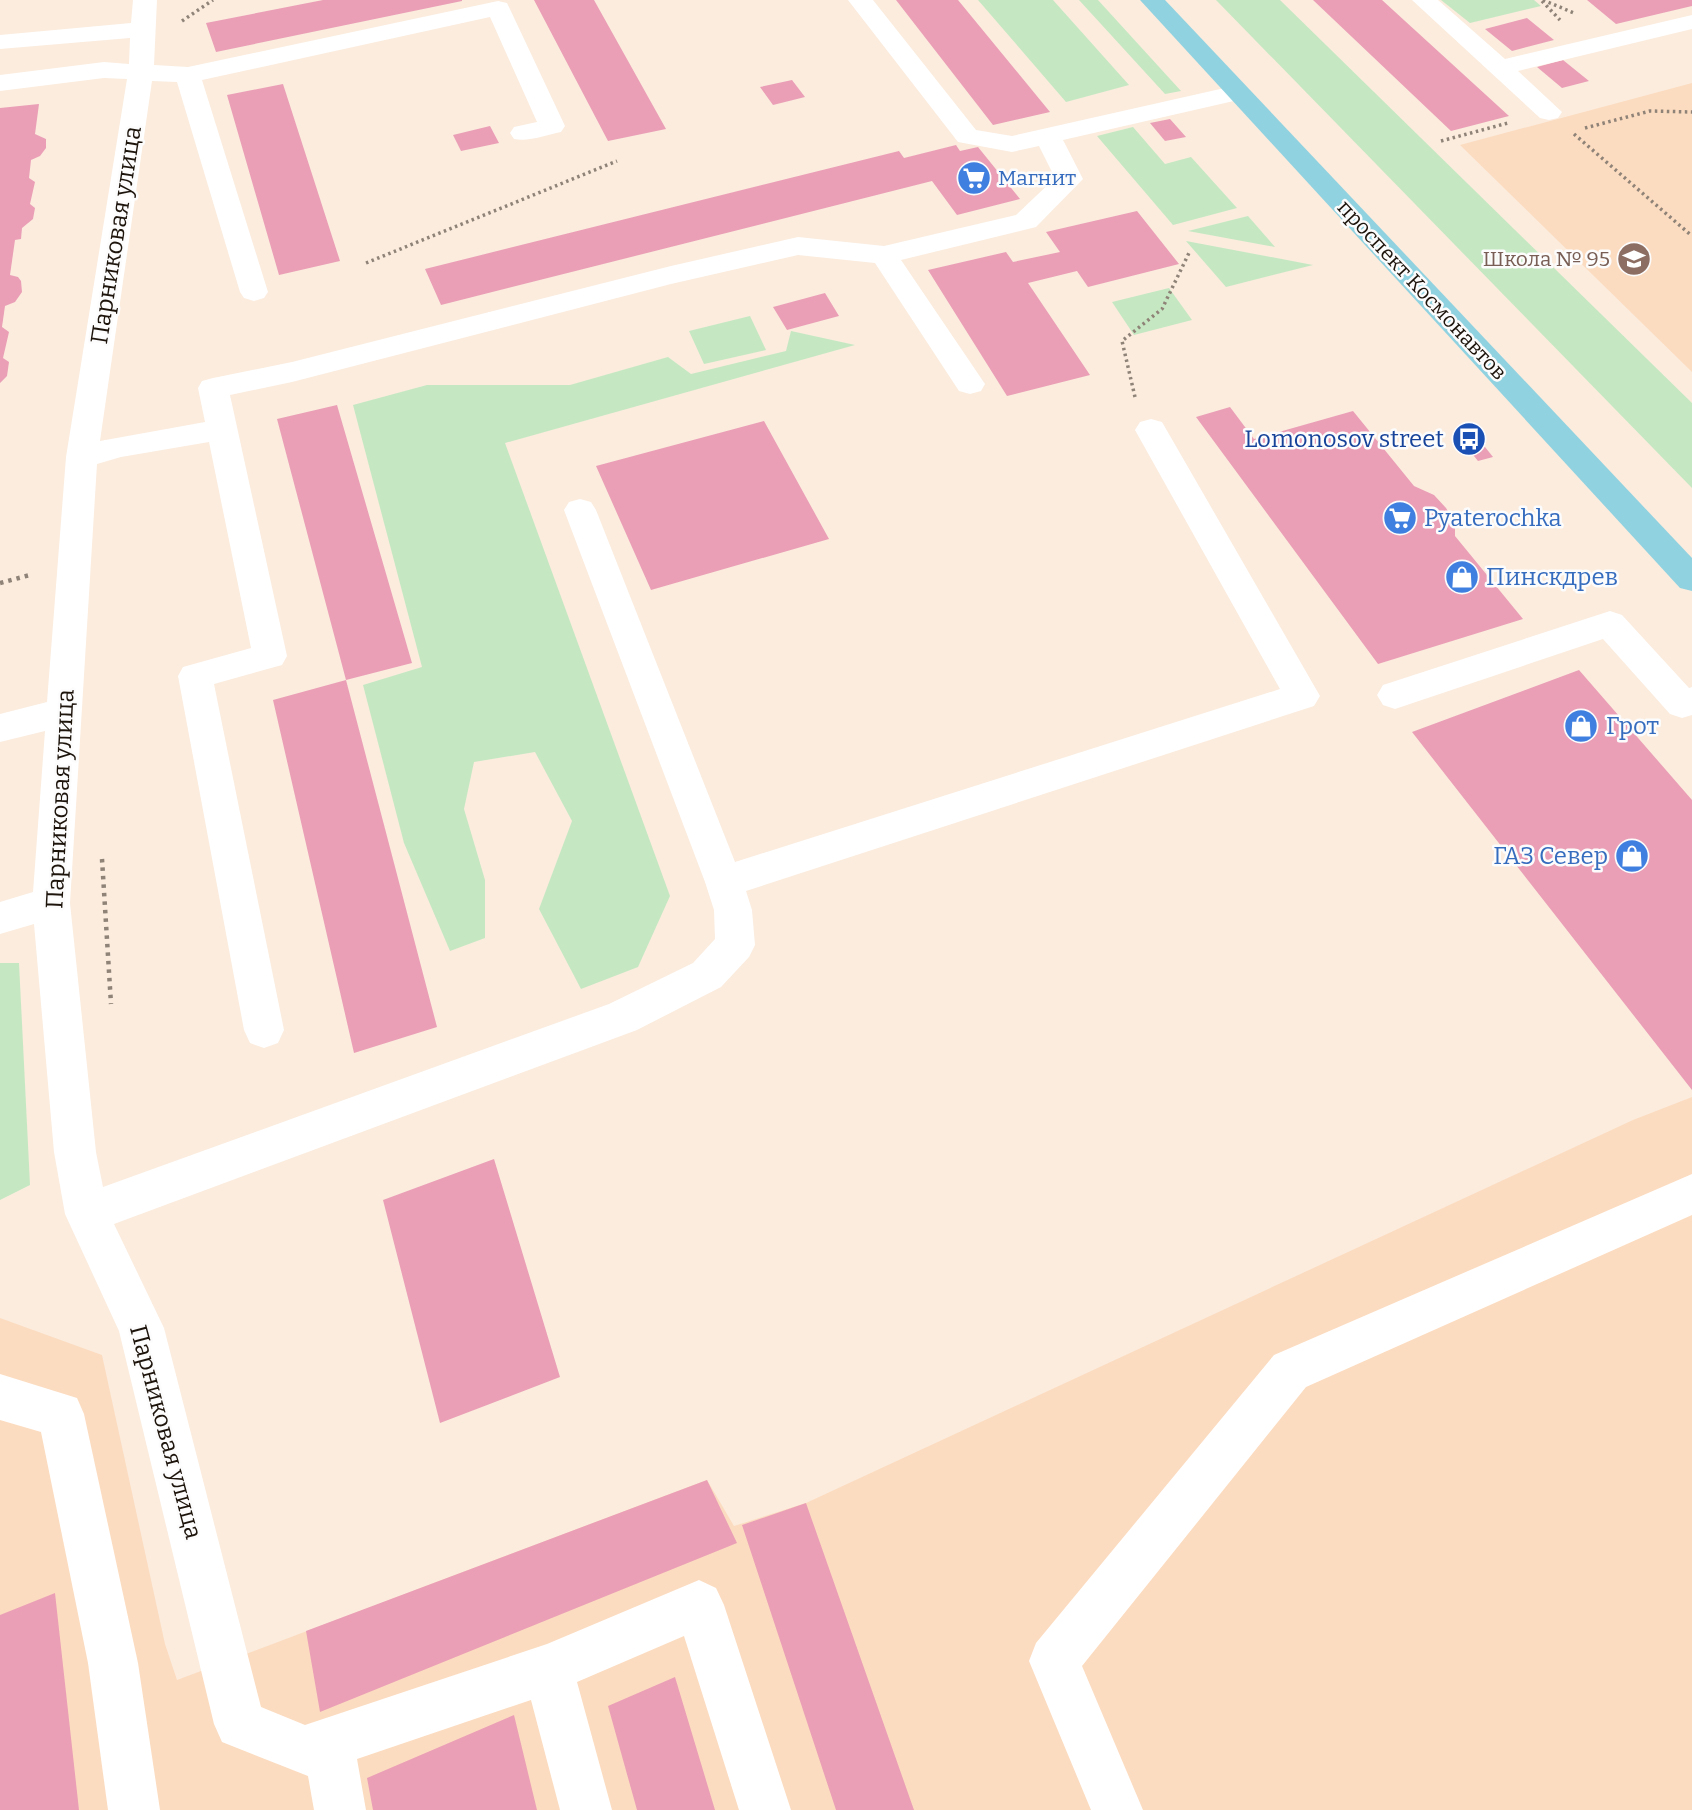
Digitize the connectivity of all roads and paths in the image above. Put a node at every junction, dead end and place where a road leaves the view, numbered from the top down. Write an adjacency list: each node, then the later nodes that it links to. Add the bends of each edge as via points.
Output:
1 (214, 0): 5 (path, via 184,20)
2 (860, 0): 16 (street, via 967,136 1012,144)
3 (1424, 0): 8 (street)
4 (1155, 1): 12 (main road, проспект Космонавтов)
5 (153, 18): 7 (street); 9 (street, Парниковая улица)
6 (1692, 22): 8 (street)
7 (0, 42)
8 (1499, 68): 13 (street)
9 (141, 72): 10 (street); 11 (street, via 104,70); 30 (street, Парниковая улица)
10 (188, 75): 15 (street, via 498,8 552,126); 25 (street)
11 (0, 83)
12 (1238, 93): 16 (street); 33 (main road, проспект Космонавтов)
13 (1549, 112): 17 (path)
14 (1692, 112): 20 (path, via 1650,111 1570,131)
15 (523, 133)
16 (1047, 136): 23 (street, via 1069,178 1027,221)
17 (1441, 141)
18 (617, 161): 24 (path)
19 (1692, 226): 20 (path)
20 (1683, 229): 21 (path)
21 (1692, 236)
22 (1189, 253): 27 (path, via 1162,309 1122,341)
23 (884, 255): 26 (street); 29 (street, via 798,246 213,388)
24 (366, 263)
25 (254, 292)
26 (970, 384)
27 (1135, 400)
28 (1151, 429): 40 (street, via 1302,696)
29 (219, 430): 30 (street); 44 (street, via 270,656 195,676)
30 (82, 457): 37 (street, Парниковая улица)
31 (580, 510): 40 (street)
32 (32, 574): 34 (path)
33 (1692, 579)
34 (0, 583)
35 (1395, 695): 36 (street, via 1610,624 1682,704)
36 (1692, 701)
37 (65, 712): 38 (street); 41 (street, Парниковая улица)
38 (0, 728)
39 (102, 848): 43 (path)
40 (724, 882): 46 (street, via 733,910 736,945 707,975 623,1017)
41 (51, 903): 42 (street); 46 (street, Парниковая улица, via 75,1152)
42 (0, 918)
43 (111, 1014)
44 (264, 1030)
45 (1692, 1194): 54 (street, via 1290,1371 1054,1661)
46 (87, 1214): 49 (street, Парниковая улица, via 141,1328 240,1724 305,1751)
47 (0, 1397): 50 (street, via 61,1414 113,1663)
48 (548, 1669): 49 (street); 52 (street); 53 (street, via 699,1605)
49 (328, 1744): 51 (street)
50 (134, 1810)
51 (340, 1810)
52 (586, 1810)
53 (765, 1810)
54 (1117, 1810)

